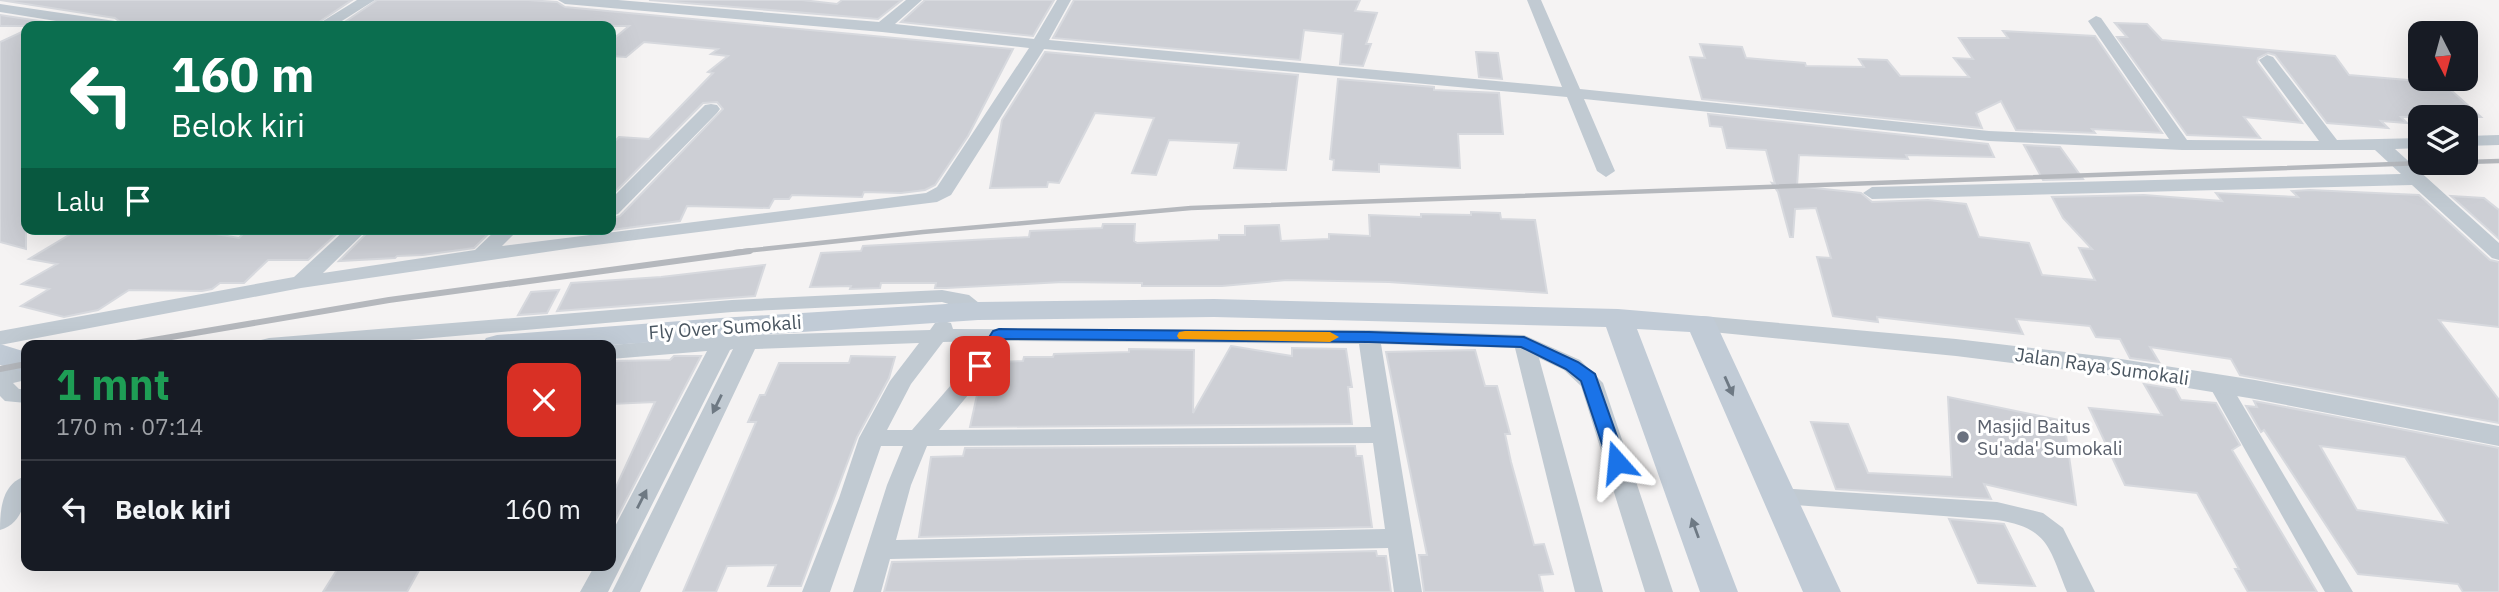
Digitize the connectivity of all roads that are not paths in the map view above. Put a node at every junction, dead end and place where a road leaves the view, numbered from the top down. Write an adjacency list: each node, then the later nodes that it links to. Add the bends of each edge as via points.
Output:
1 (368, 0): 10 (street)
2 (565, 0): 8 (street)
3 (785, 0): 8 (street)
4 (915, 0): 12 (street)
5 (1064, 0): 13 (street)
6 (1534, 0): 15 (street)
7 (0, 8): 9 (street)
8 (763, 17): 12 (street)
9 (83, 21)
10 (332, 21)
11 (2096, 21): 21 (street)
12 (882, 27): 13 (street)
13 (1038, 44): 15 (street); 27 (street, via 944,191 936,196)
14 (2267, 60): 22 (street)
15 (1575, 95): 21 (street, via 1989,136); 23 (street)
16 (711, 109): 26 (street)
17 (2499, 140): 18 (street)
18 (2478, 141)
19 (2408, 143): 20 (street)
20 (2378, 144): 22 (street); 24 (street)
21 (2182, 145): 22 (street)
22 (2332, 146)
23 (1606, 171)
24 (2415, 179): 25 (street); 31 (street)
25 (1872, 193)
26 (616, 205)
27 (616, 232)
28 (352, 235): 33 (street)
29 (503, 235): 32 (street)
30 (586, 235): 32 (street)
31 (2499, 254)
32 (481, 256): 33 (street)
33 (301, 282): 42 (street)
34 (948, 318): 37 (main road, Fly Over Sumokali, via 1214,308); 38 (street); 40 (street, via 962,299 942,296 732,306); 41 (main road, Fly Over Sumokali); 44 (street); 54 (street, via 901,381)
35 (1618, 318): 36 (main road, Fly Over Sumokali); 37 (main road, Fly Over Sumokali); 69 (main road, one-way to 35)
36 (1702, 324): 49 (street, Jalan Raya Sumokali, via 2011,354); 56 (main road, one-way to 56)
37 (1487, 328): 39 (street); 43 (street)
38 (999, 334): 39 (street); 53 (street, via 980,366)
39 (1369, 337): 51 (street)
40 (328, 340)
41 (581, 340)
42 (1, 341): 46 (main road)
43 (1524, 342): 67 (street); 68 (street, via 1572,365 1592,383)
44 (734, 343): 45 (street); 59 (street, one-way to 44); 63 (street, one-way to 63)
45 (616, 352)
46 (21, 359)
47 (21, 374): 48 (street)
48 (0, 380): 50 (street, via 13,396)
49 (2218, 382): 52 (street, Jalan Raya Sumokali); 72 (street)
50 (21, 396)
51 (1382, 435): 53 (street); 58 (street)
52 (2499, 436)
53 (919, 437): 54 (street); 60 (street)
54 (871, 438): 64 (street)
55 (21, 492): 57 (street)
56 (1778, 497): 70 (main road); 71 (street, via 2029,516 2052,530)
57 (0, 521)
58 (1400, 538): 60 (street); 66 (street)
59 (616, 550)
60 (880, 550): 65 (street)
61 (605, 571): 62 (street)
62 (594, 592)
63 (626, 592)
64 (816, 592)
65 (867, 592)
66 (1408, 592)
67 (1589, 592)
68 (1659, 592)
69 (1718, 592)
70 (1822, 592)
71 (2081, 592)
72 (2339, 592)

